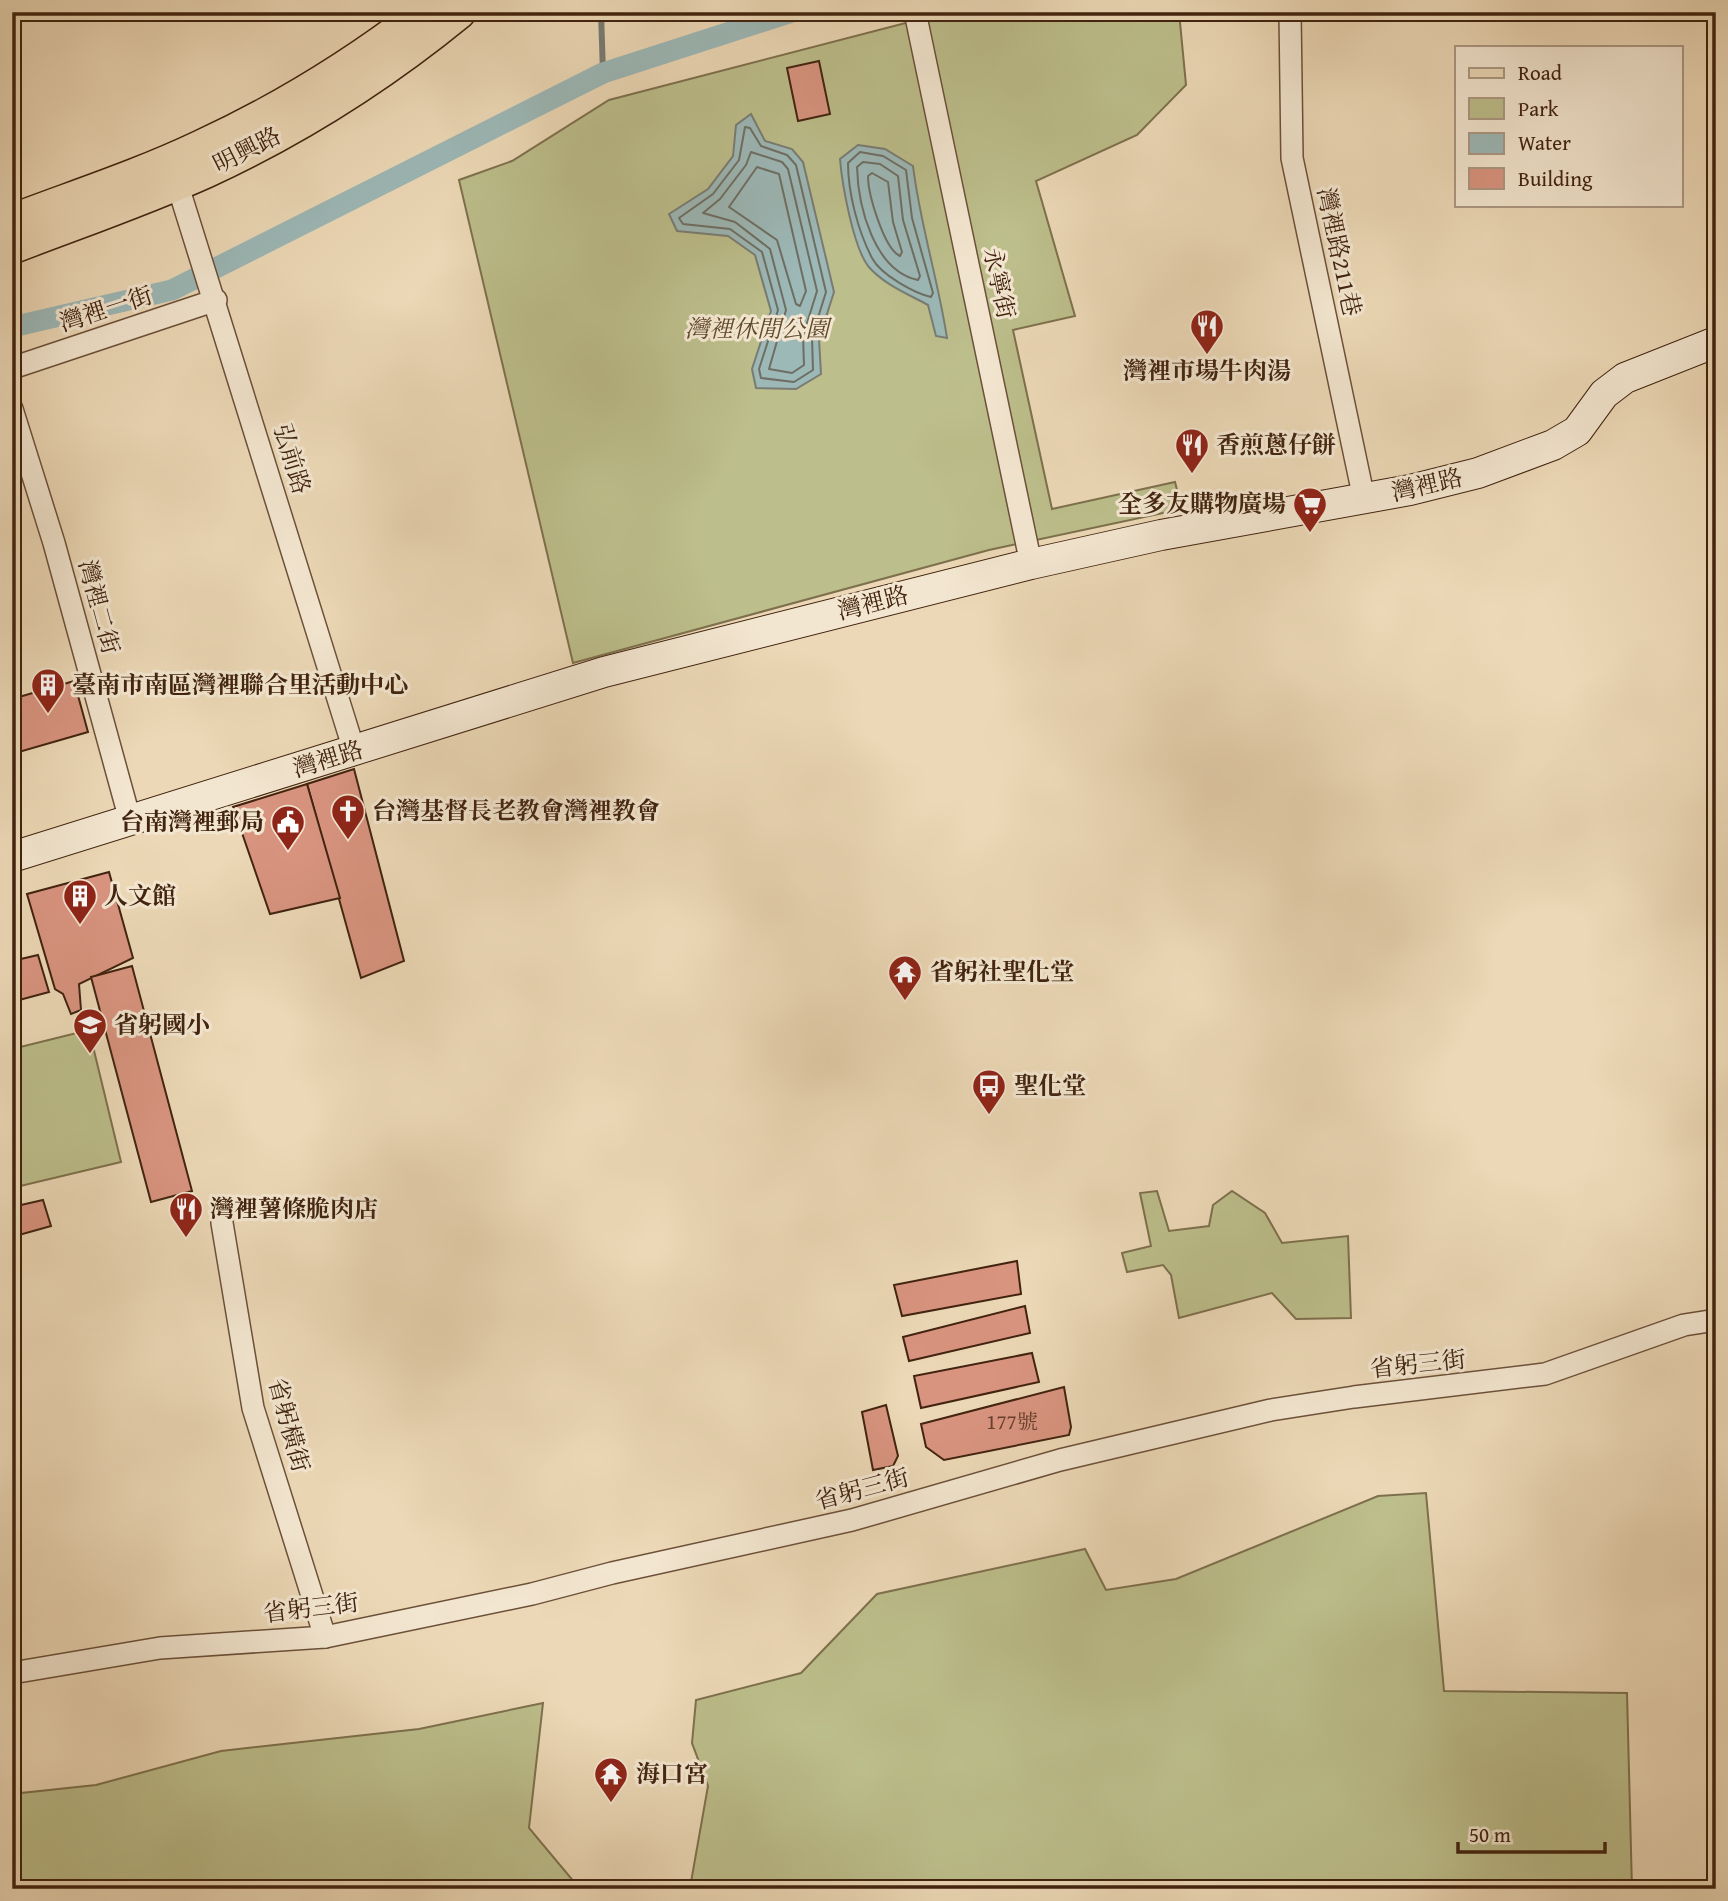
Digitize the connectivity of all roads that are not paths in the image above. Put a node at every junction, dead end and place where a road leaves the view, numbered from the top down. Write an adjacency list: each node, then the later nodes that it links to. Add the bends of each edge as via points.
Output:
1 (423, 12): 6 (main road, 明興路, via 299,96 236,130 170,161)
2 (459, 12): 5 (main road, 明興路, via 406,55 311,117)
3 (915, 12): 13 (street, 永寧街)
4 (1290, 12): 12 (street, 灣裡路211巷, via 1292,158)
5 (177, 183): 7 (main road, 明興路); 8 (street, 弘前路)
6 (12, 221)
7 (12, 247)
8 (216, 300): 10 (street, 灣裡一街); 14 (street, 弘前路)
9 (1716, 342): 12 (street, 灣裡路, via 1625,378 1604,394 1577,431 1553,445 1478,472)
10 (12, 368)
11 (12, 409): 15 (street, 灣裡二街)
12 (1364, 499): 13 (street, 灣裡路, via 1161,535)
13 (1031, 564): 14 (street, 灣裡路, via 604,672)
14 (354, 751): 15 (street, 灣裡路)
15 (130, 820): 16 (street, 灣裡路)
16 (12, 857)
17 (222, 1223): 19 (street, 省躬橫街, via 253,1408)
18 (1716, 1320): 19 (street, 省躬三街, via 1684,1325 1545,1374 1271,1410 1060,1460 852,1520)
19 (325, 1637): 20 (street, 省躬三街, via 160,1648)
20 (12, 1673)

